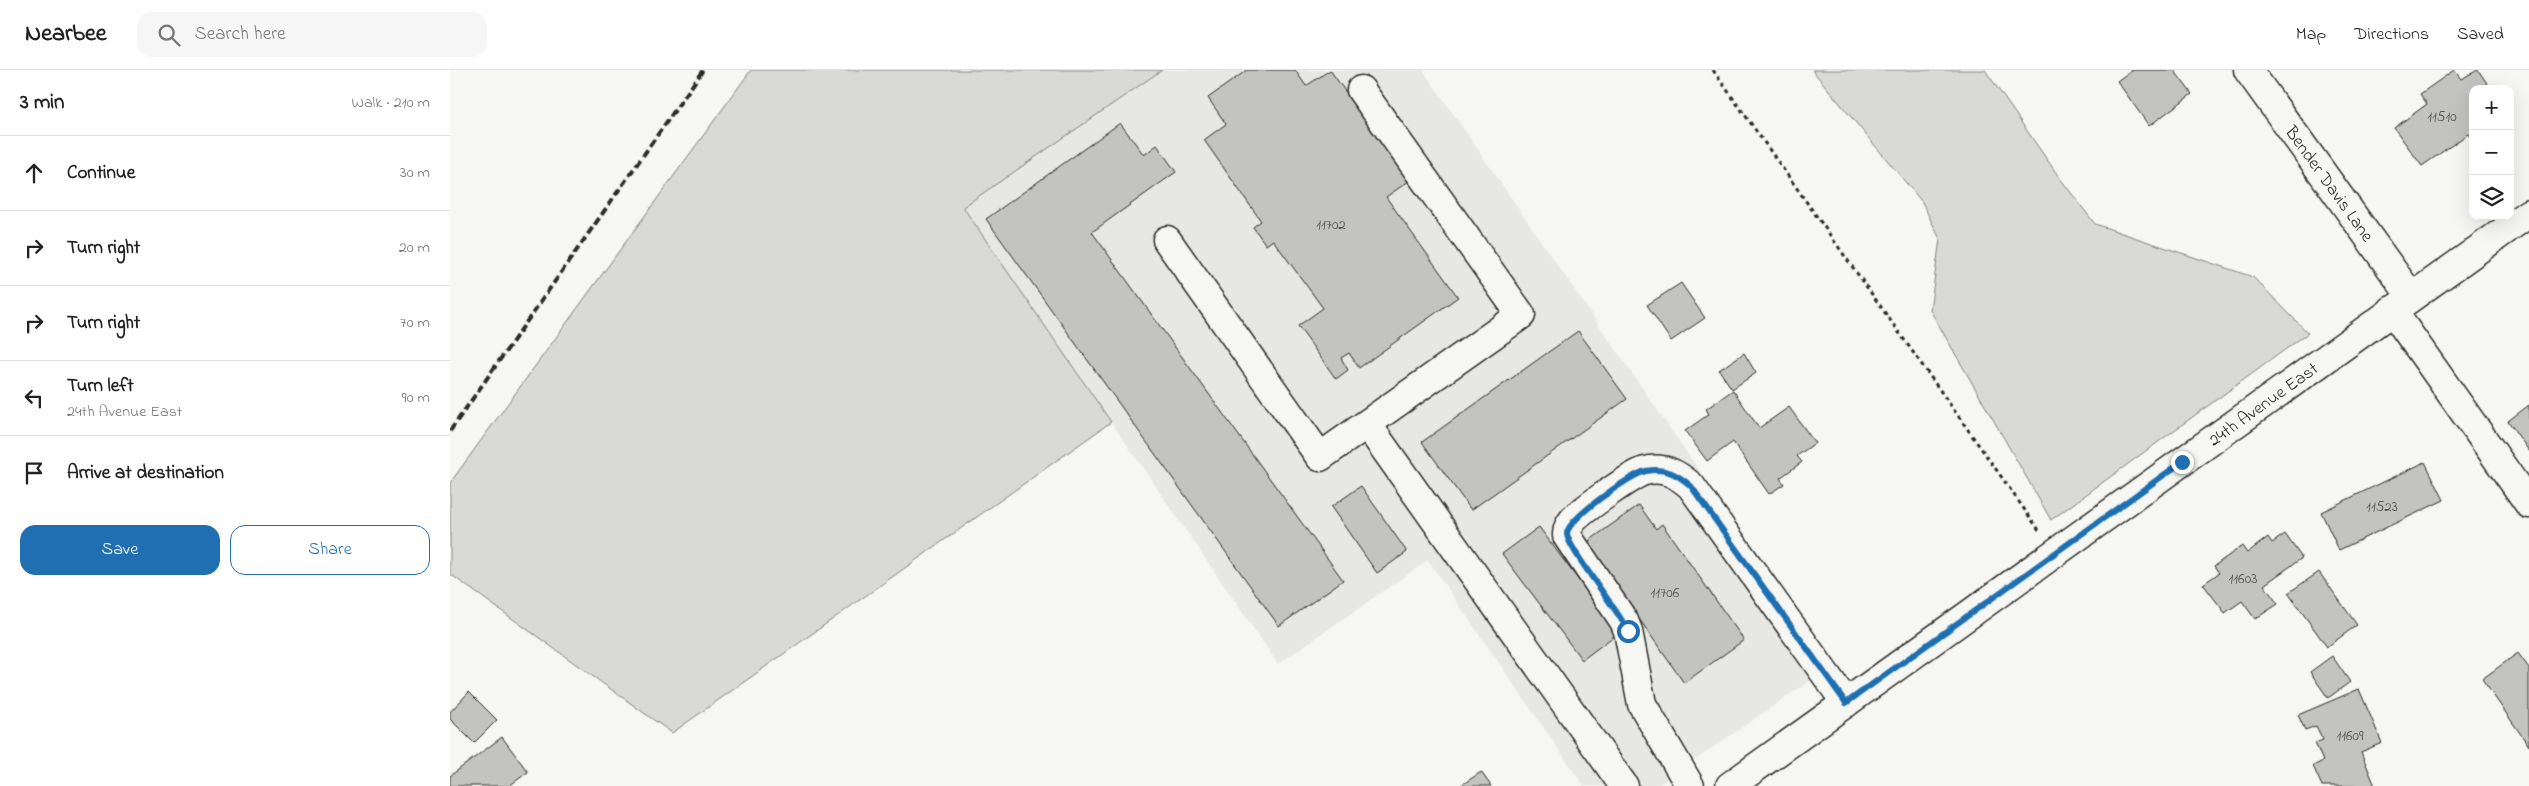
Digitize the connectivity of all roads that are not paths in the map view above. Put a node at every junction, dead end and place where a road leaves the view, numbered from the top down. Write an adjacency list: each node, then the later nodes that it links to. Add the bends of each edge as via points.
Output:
1 (2248, 70): 5 (street, Bender Davis Lane)
2 (1361, 90): 6 (street, via 1521,316)
3 (2529, 214): 5 (street, 24th Avenue East)
4 (1167, 240): 6 (street, via 1320,457)
5 (2402, 303): 7 (street, Bender Davis Lane); 8 (street, 24th Avenue East)
6 (1367, 424): 9 (street)
7 (2529, 504)
8 (1846, 703): 10 (street, via 1691,486 1668,470 1644,471 1576,518 1568,528 1567,536 1624,621 1642,704); 11 (street, 24th Avenue East)
9 (1624, 786)
10 (1690, 786)
11 (1730, 786)

